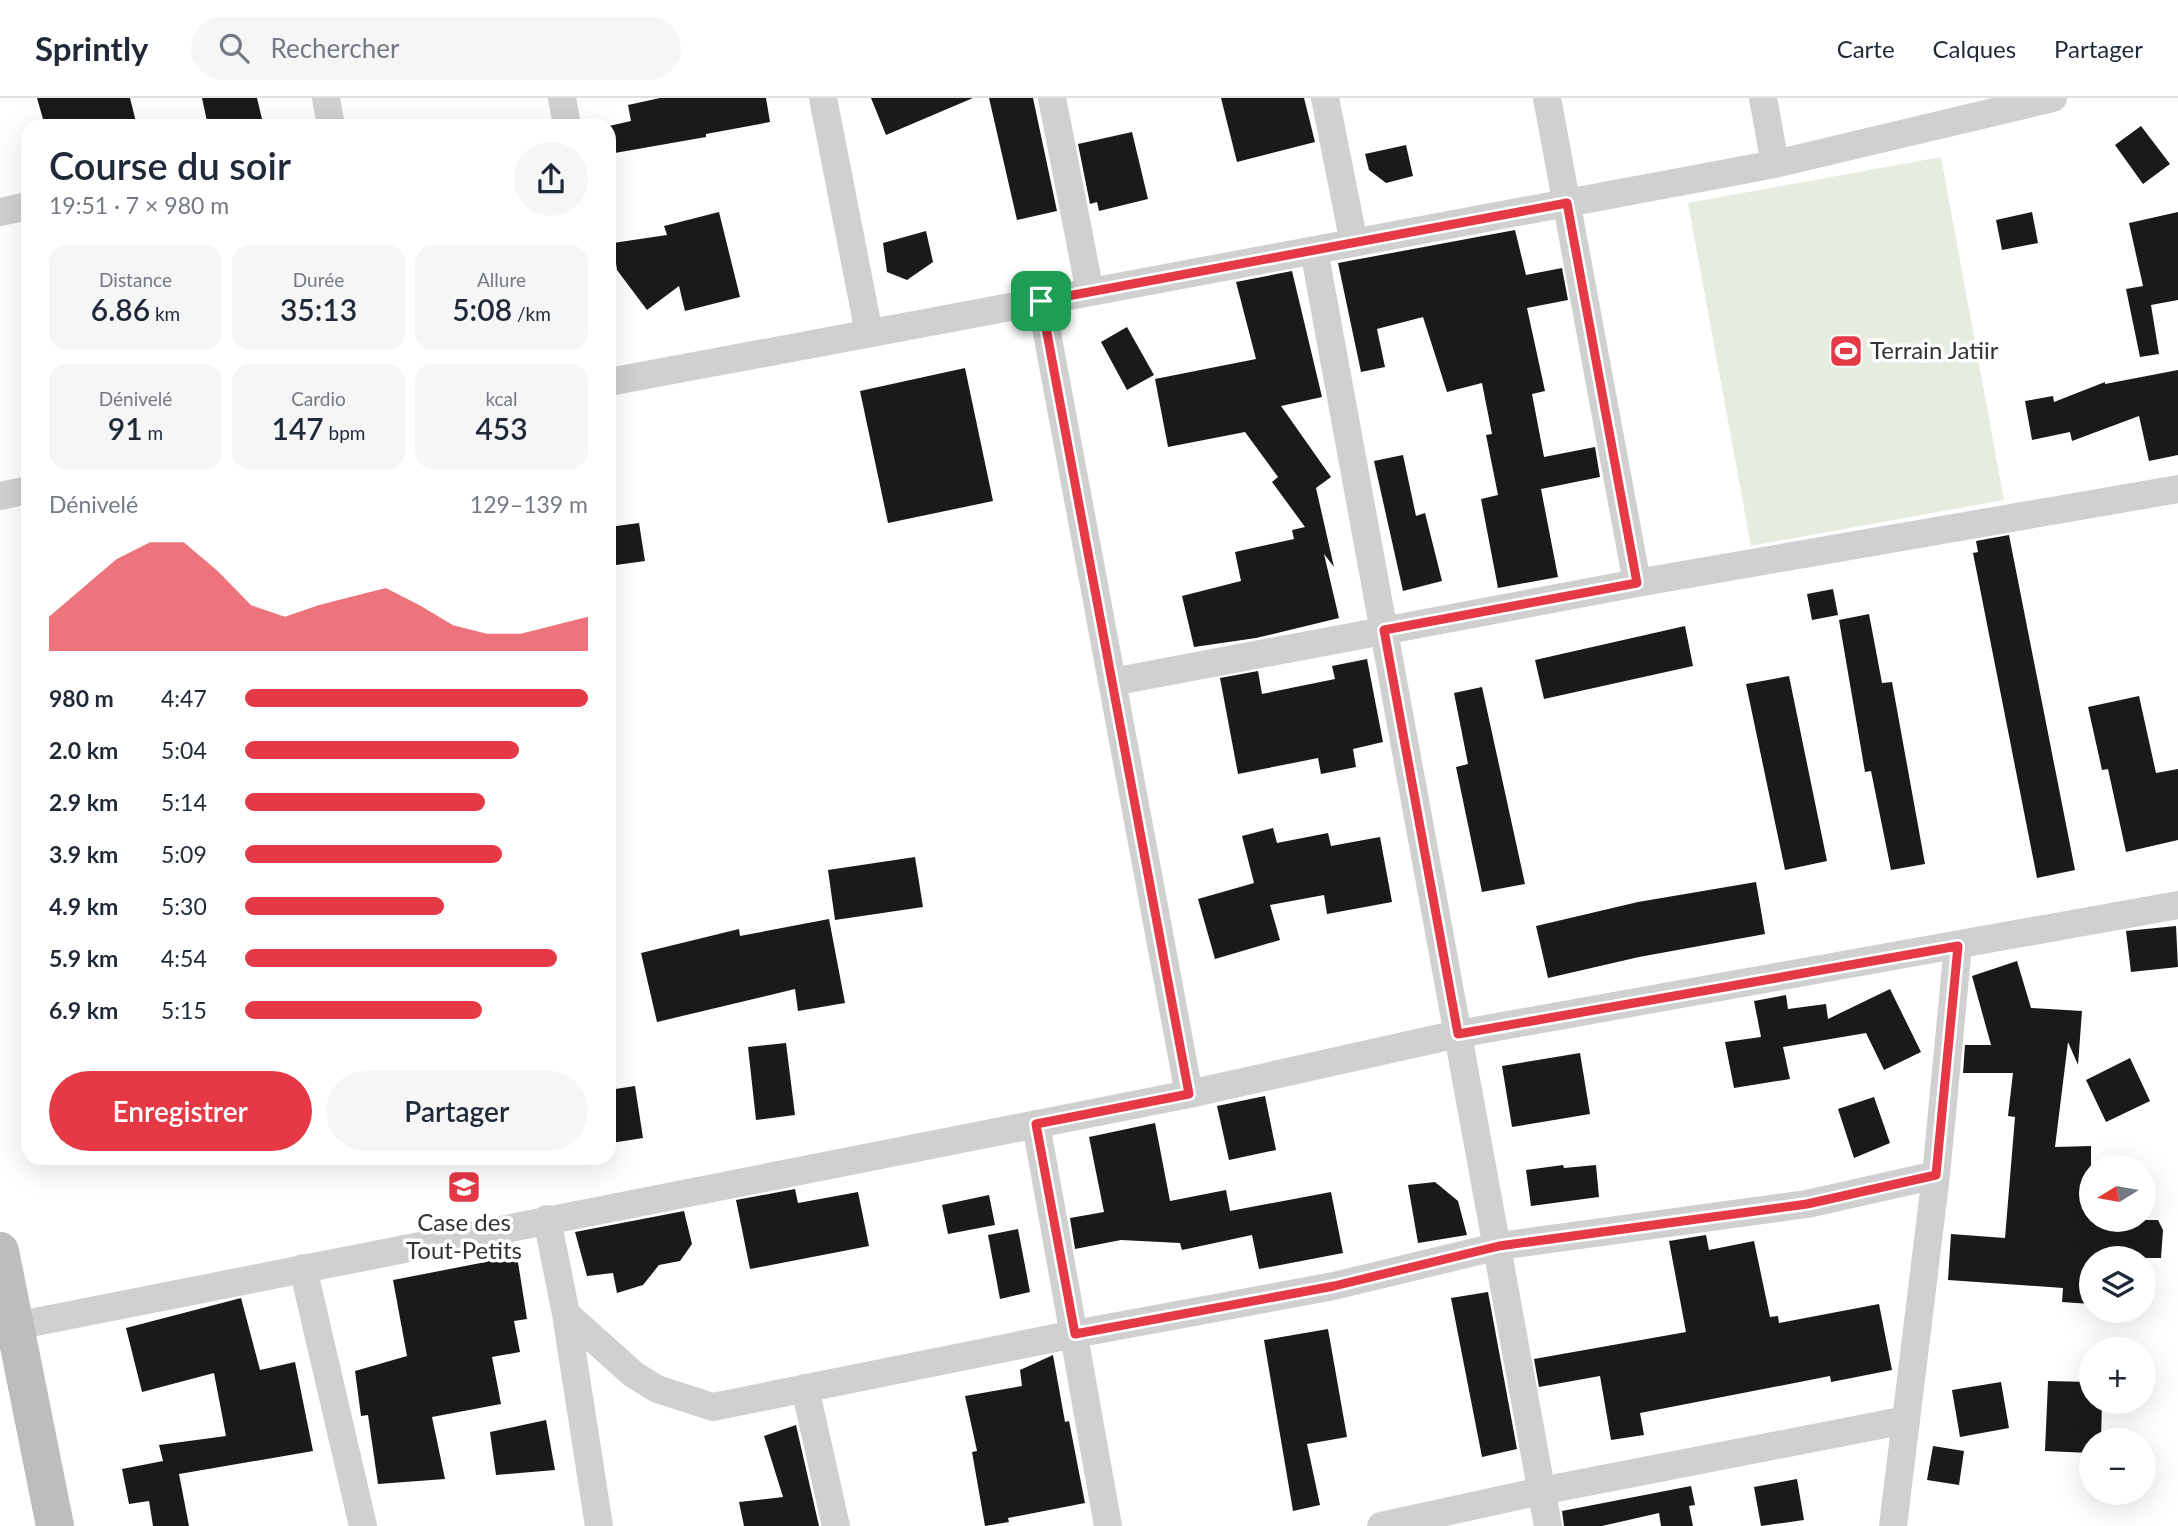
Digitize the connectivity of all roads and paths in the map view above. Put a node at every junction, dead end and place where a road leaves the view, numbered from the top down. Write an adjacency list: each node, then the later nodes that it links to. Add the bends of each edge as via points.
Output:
1 (326, 98): 9 (street)
2 (562, 98): 10 (street)
3 (823, 98): 19 (street)
4 (1052, 98): 17 (street)
5 (1325, 98): 15 (street)
6 (1547, 98): 12 (street)
7 (1763, 98): 11 (street)
8 (2053, 98): 11 (street)
9 (330, 119)
10 (566, 119)
11 (1775, 164): 12 (street)
12 (1567, 203): 15 (street); 24 (street)
13 (21, 208): 14 (street)
14 (0, 212)
15 (1354, 243): 16 (street)
16 (1314, 250): 17 (street); 25 (street)
17 (1090, 292): 18 (street)
18 (1041, 301): 19 (street); 26 (street)
19 (869, 333): 20 (street)
20 (616, 373)
21 (2178, 489): 24 (street)
22 (21, 492): 23 (street)
23 (0, 496)
24 (1637, 583): 25 (street)
25 (1384, 630): 26 (street); 29 (street)
26 (1112, 682): 30 (street)
27 (2178, 905): 28 (street)
28 (1958, 946): 29 (street); 32 (street)
29 (1458, 1034): 30 (street); 34 (street)
30 (1189, 1094): 31 (street)
31 (1036, 1124): 33 (street); 39 (street)
32 (1936, 1175): 34 (street, via 1807,1204); 41 (street)
33 (547, 1219): 36 (street); 37 (street)
34 (1499, 1246): 39 (street, via 1334,1286); 42 (street)
35 (0, 1251): 38 (main road)
36 (303, 1268): 38 (street); 44 (street)
37 (566, 1314): 40 (street, via 633,1374 657,1389 713,1407); 45 (street)
38 (15, 1326): 43 (main road)
39 (1075, 1334): 40 (street); 47 (street)
40 (805, 1388): 46 (street)
41 (1906, 1420): 42 (street); 50 (street)
42 (1541, 1491): 48 (street); 49 (street)
43 (55, 1526)
44 (363, 1526)
45 (599, 1526)
46 (836, 1526)
47 (1108, 1526)
48 (1381, 1526)
49 (1548, 1526)
50 (1893, 1526)

